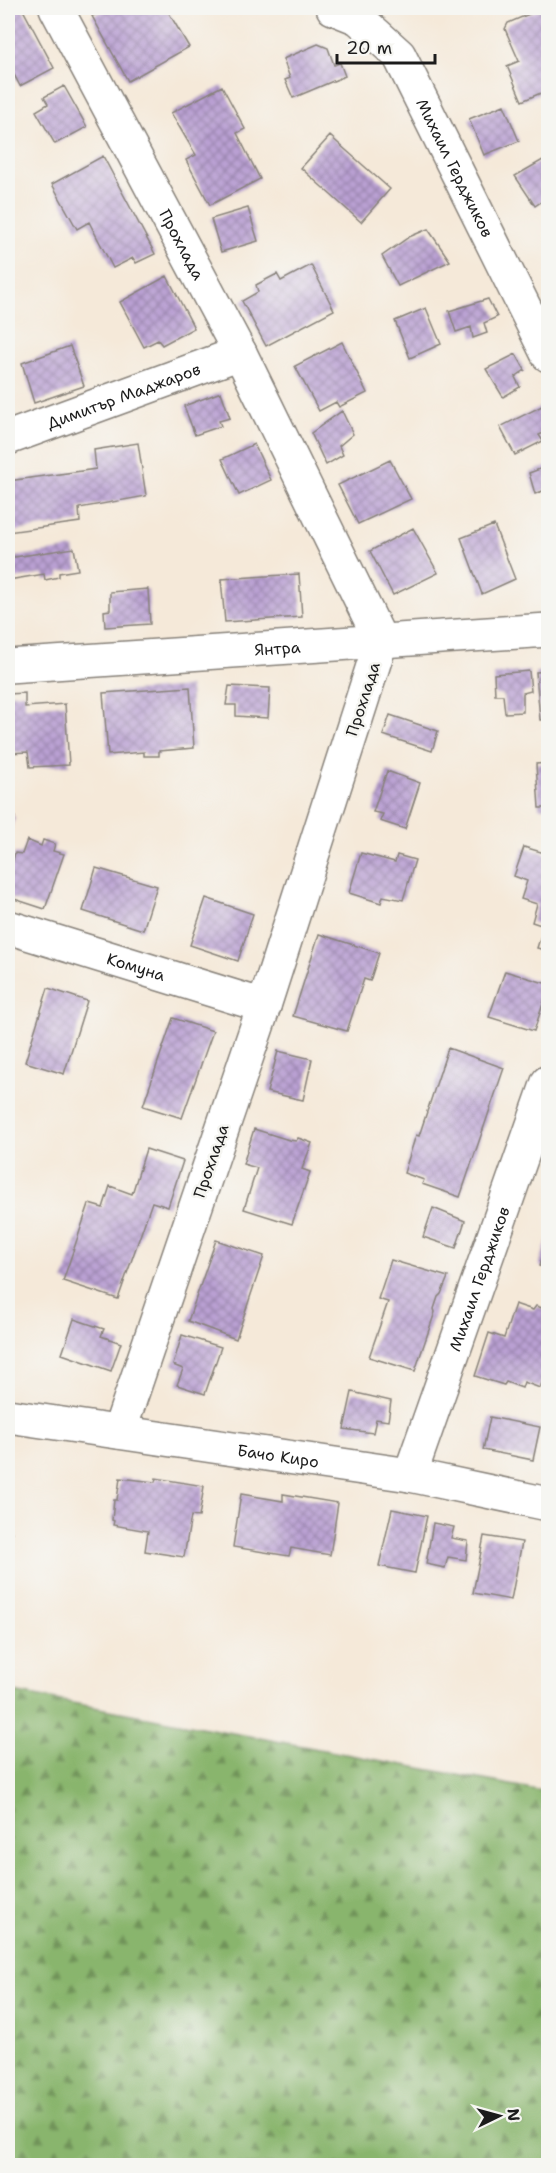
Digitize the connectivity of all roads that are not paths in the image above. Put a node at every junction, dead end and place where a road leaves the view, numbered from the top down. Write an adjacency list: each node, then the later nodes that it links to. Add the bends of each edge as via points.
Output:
1 (56, 8): 3 (street, Прохлада)
2 (333, 8): 4 (street, Михаил Герджиков, via 358,18 399,55)
3 (240, 353): 5 (street, Димитър Маджаров); 7 (street, Прохлада)
4 (549, 355)
5 (8, 438)
6 (549, 630): 7 (street, Янтра)
7 (381, 641): 8 (street, Янтра); 10 (street, Прохлада)
8 (8, 666)
9 (8, 927): 10 (street, Комуна)
10 (264, 1006): 13 (street, Прохлада)
11 (549, 1082): 14 (street, Михаил Герджиков)
12 (8, 1416): 13 (street, Бачо Киро)
13 (118, 1432): 14 (street, Бачо Киро)
14 (410, 1475): 15 (street, Бачо Киро)
15 (549, 1504)

